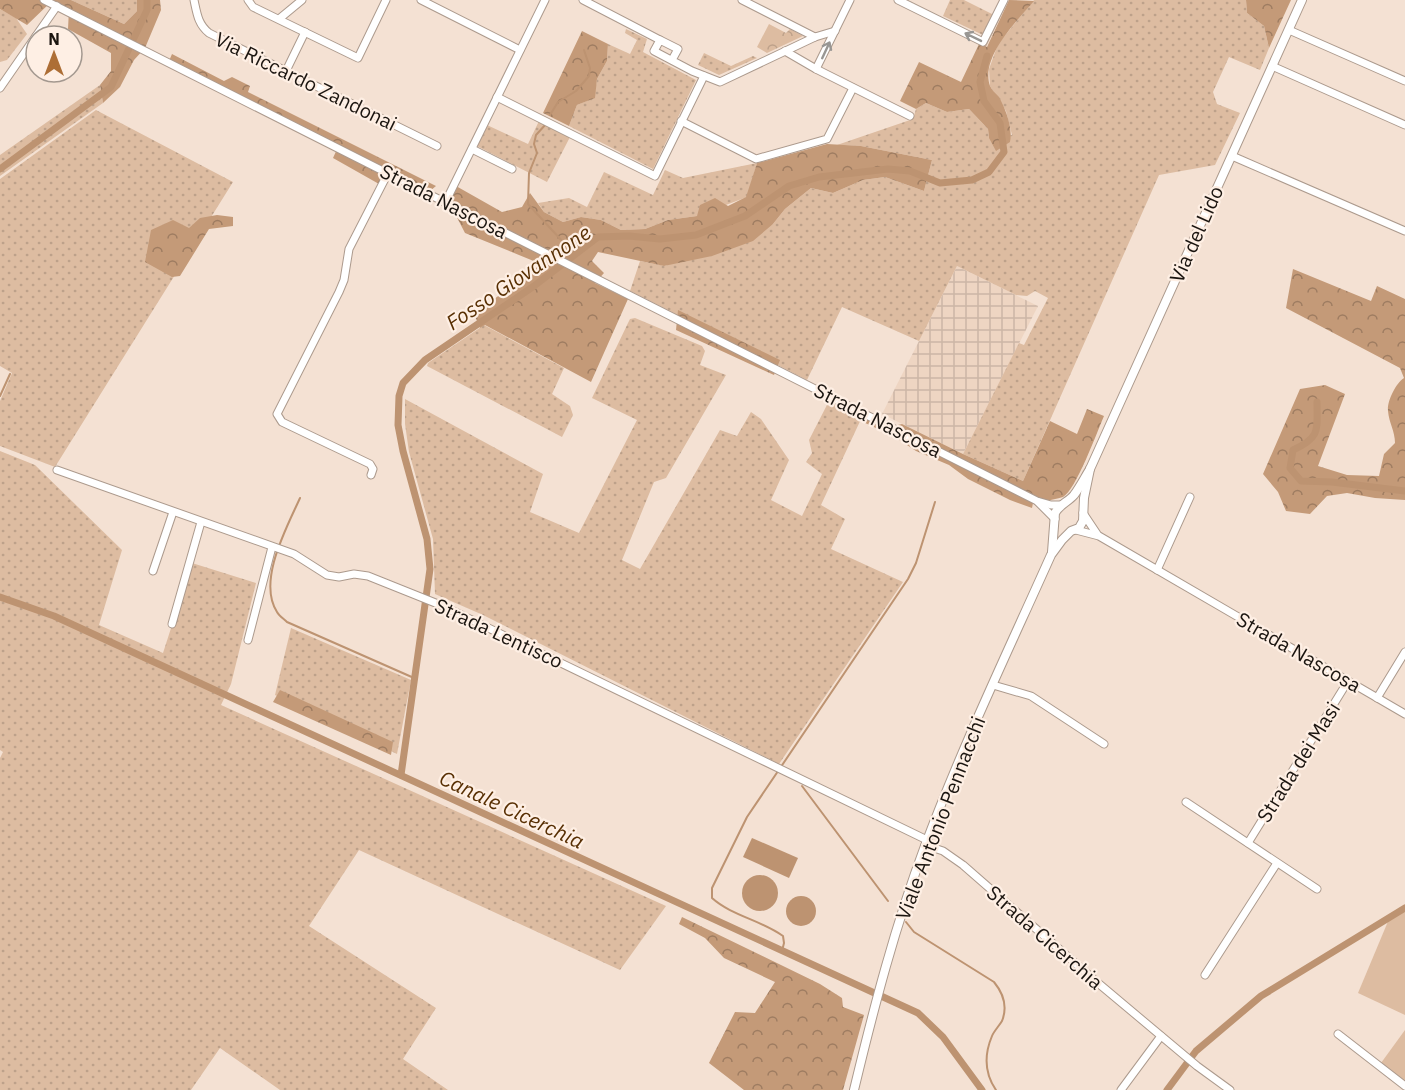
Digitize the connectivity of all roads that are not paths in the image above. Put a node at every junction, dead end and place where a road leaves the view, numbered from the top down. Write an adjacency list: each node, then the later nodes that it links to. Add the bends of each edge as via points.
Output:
1 (44, 0): 14 (street, Strada Nascosa)
2 (194, 0): 28 (street, Via Riccardo Zandonai, via 202,28)
3 (249, 0): 15 (street, via 253,7)
4 (302, 0): 15 (street)
5 (386, 0): 19 (street, via 358,58)
6 (421, 0): 22 (street)
7 (545, 0): 22 (street)
8 (582, 0): 21 (street)
9 (742, 0): 20 (street)
10 (850, 0): 18 (street)
11 (898, 0): 12 (street, one-way to 11, via 983,42)
12 (1004, 0)
13 (1302, 0): 17 (main road, Via del Lido)
14 (57, 6): 16 (street); 41 (street, Strada Nascosa)
15 (279, 19): 19 (street)
16 (44, 24)
17 (1289, 30): 26 (main road, Via del Lido); 30 (street)
18 (835, 31): 20 (street); 27 (street, one-way to 18)
19 (305, 32): 28 (street)
20 (815, 37): 23 (street)
21 (660, 40): 25 (street, via 678,49); 25 (street, via 654,51)
22 (520, 50): 33 (street)
23 (785, 51): 27 (street); 29 (street, via 723,81)
24 (24, 53): 31 (street)
25 (672, 60): 29 (street)
26 (1272, 66): 36 (street); 39 (main road, Via del Lido)
27 (816, 69): 32 (street)
28 (286, 71): 37 (street, Via Riccardo Zandonai)
29 (704, 76): 35 (street)
30 (1405, 80)
31 (0, 88)
32 (853, 88): 34 (street); 35 (street, via 827,139 756,159)
33 (497, 97): 35 (street, via 655,176); 38 (street)
34 (910, 116)
35 (681, 122)
36 (1405, 125)
37 (437, 146)
38 (472, 149): 40 (street); 42 (street)
39 (1232, 156): 43 (street); 44 (main road, Via del Lido)
40 (512, 169)
41 (388, 173): 42 (street, Strada Nascosa); 46 (street, via 349,249 339,292 277,414 282,422 370,464)
42 (445, 203): 48 (street, Strada Nascosa)
43 (1405, 231)
44 (1090, 469): 49 (main road, Via del Lido); 51 (main road, Via del Lido)
45 (57, 470): 50 (street, Strada Lentisco)
46 (371, 475)
47 (1190, 497): 58 (street)
48 (1036, 501): 49 (street, Strada Nascosa); 52 (street, Strada Nascosa)
49 (1064, 504): 51 (main road, via 1076,504); 52 (main road, via 1056,513)
50 (173, 512): 53 (street, Strada Lentisco); 59 (street)
51 (1083, 513): 54 (main road, via 1081,525); 55 (street, Strada Nascosa)
52 (1056, 521): 54 (main road, via 1062,530); 57 (main road, Viale Antonio Pennacchi)
53 (201, 522): 56 (street, Strada Lentisco); 60 (street)
54 (1073, 531): 55 (street, Strada Nascosa); 57 (main road, Viale Antonio Pennacchi)
55 (1099, 536): 58 (street, Strada Nascosa)
56 (272, 547): 61 (street); 69 (street, Strada Lentisco, via 302,558 327,575 362,575 434,602)
57 (1051, 555): 64 (main road, Viale Antonio Pennacchi)
58 (1157, 570): 63 (street, Strada Nascosa)
59 (153, 571)
60 (172, 624)
61 (248, 640)
62 (1405, 652): 65 (street)
63 (1348, 681): 65 (street, Strada Nascosa); 70 (street, Strada dei Masi)
64 (993, 685): 67 (street, via 1031,696); 69 (main road, Viale Antonio Pennacchi)
65 (1377, 698): 66 (street, Strada Nascosa)
66 (1405, 714)
67 (1104, 744)
68 (1186, 802): 70 (street, Strada dei Masi)
69 (926, 842): 75 (street, Strada Cicerchia, via 963,866); 77 (main road, Viale Antonio Pennacchi, via 881,982)
70 (1248, 843): 71 (street, Strada dei Masi)
71 (1277, 863): 72 (street, Strada dei Masi); 73 (street)
72 (1317, 890)
73 (1205, 975)
74 (1338, 1034): 76 (street)
75 (1161, 1036): 78 (street); 79 (street, Strada Cicerchia)
76 (1405, 1086)
77 (854, 1090)
78 (1121, 1090)
79 (1230, 1090)

